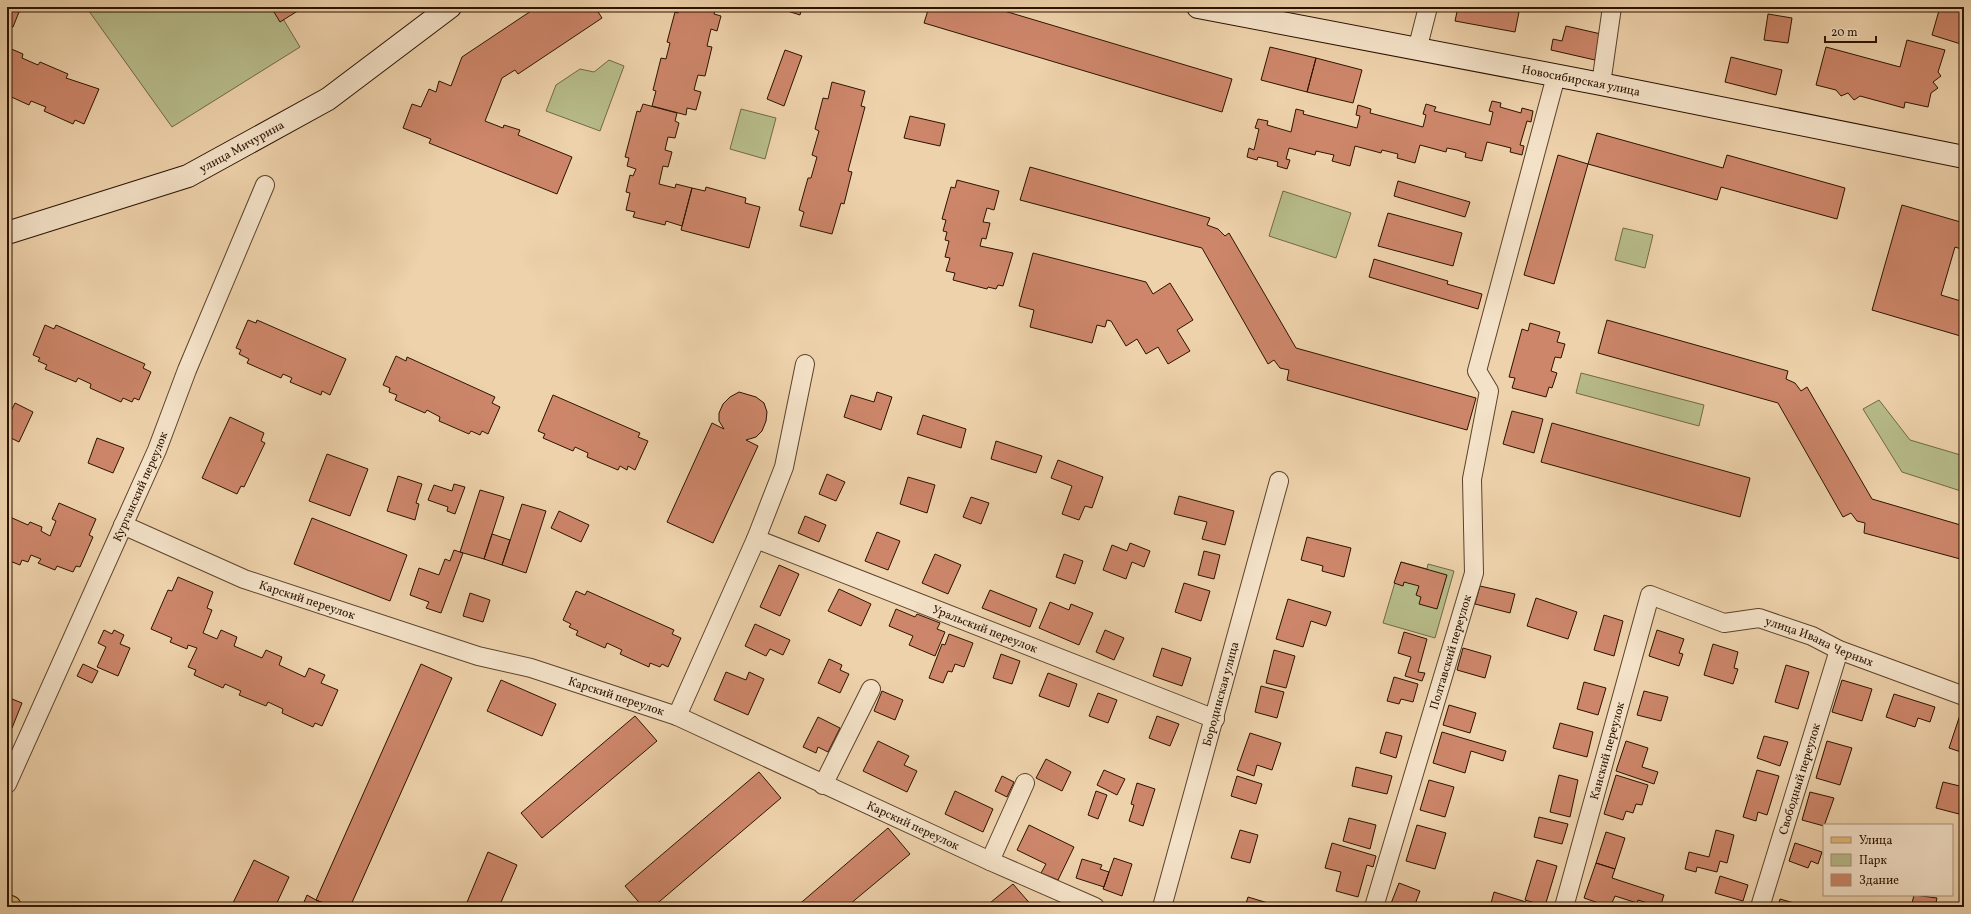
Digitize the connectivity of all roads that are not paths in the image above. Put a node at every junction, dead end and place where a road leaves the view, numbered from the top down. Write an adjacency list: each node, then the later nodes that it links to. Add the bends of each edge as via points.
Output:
1 (450, 7): 10 (street, улица Мичурина, via 328,99 188,176)
2 (1198, 7): 5 (street, Новосибирская улица)
3 (1428, 7): 5 (street)
4 (1612, 7): 7 (street)
5 (1418, 50): 6 (street, Новосибирская улица)
6 (1556, 76): 7 (street, Новосибирская улица); 27 (street, Полтавский переулок, via 1477,370 1489,391 1472,479 1474,573)
7 (1601, 84): 8 (street, Новосибирская улица)
8 (1964, 157)
9 (265, 185): 13 (street, Курганский переулок)
10 (7, 233)
11 (805, 364): 14 (street, via 784,467)
12 (1279, 481): 20 (street, Бородинская улица)
13 (124, 525): 19 (street, Карский переулок, via 244,579 478,656 531,668); 22 (street, Курганский переулок)
14 (756, 539): 19 (street); 20 (street, Уральский переулок)
15 (1650, 595): 16 (street, улица Ивана Черных, via 1724,623 1759,618 1812,636); 28 (street, Канский переулок)
16 (1839, 650): 18 (street, улица Ивана Черных); 29 (street, Свободный переулок)
17 (871, 689): 23 (street)
18 (1964, 696)
19 (677, 716): 23 (street, Карский переулок)
20 (1215, 719): 26 (street, Бородинская улица)
21 (1024, 783): 24 (street)
22 (7, 784)
23 (824, 785): 24 (street, Карский переулок)
24 (990, 861): 25 (street, Карский переулок)
25 (1095, 907)
26 (1162, 907)
27 (1374, 907)
28 (1564, 907)
29 (1760, 907)

